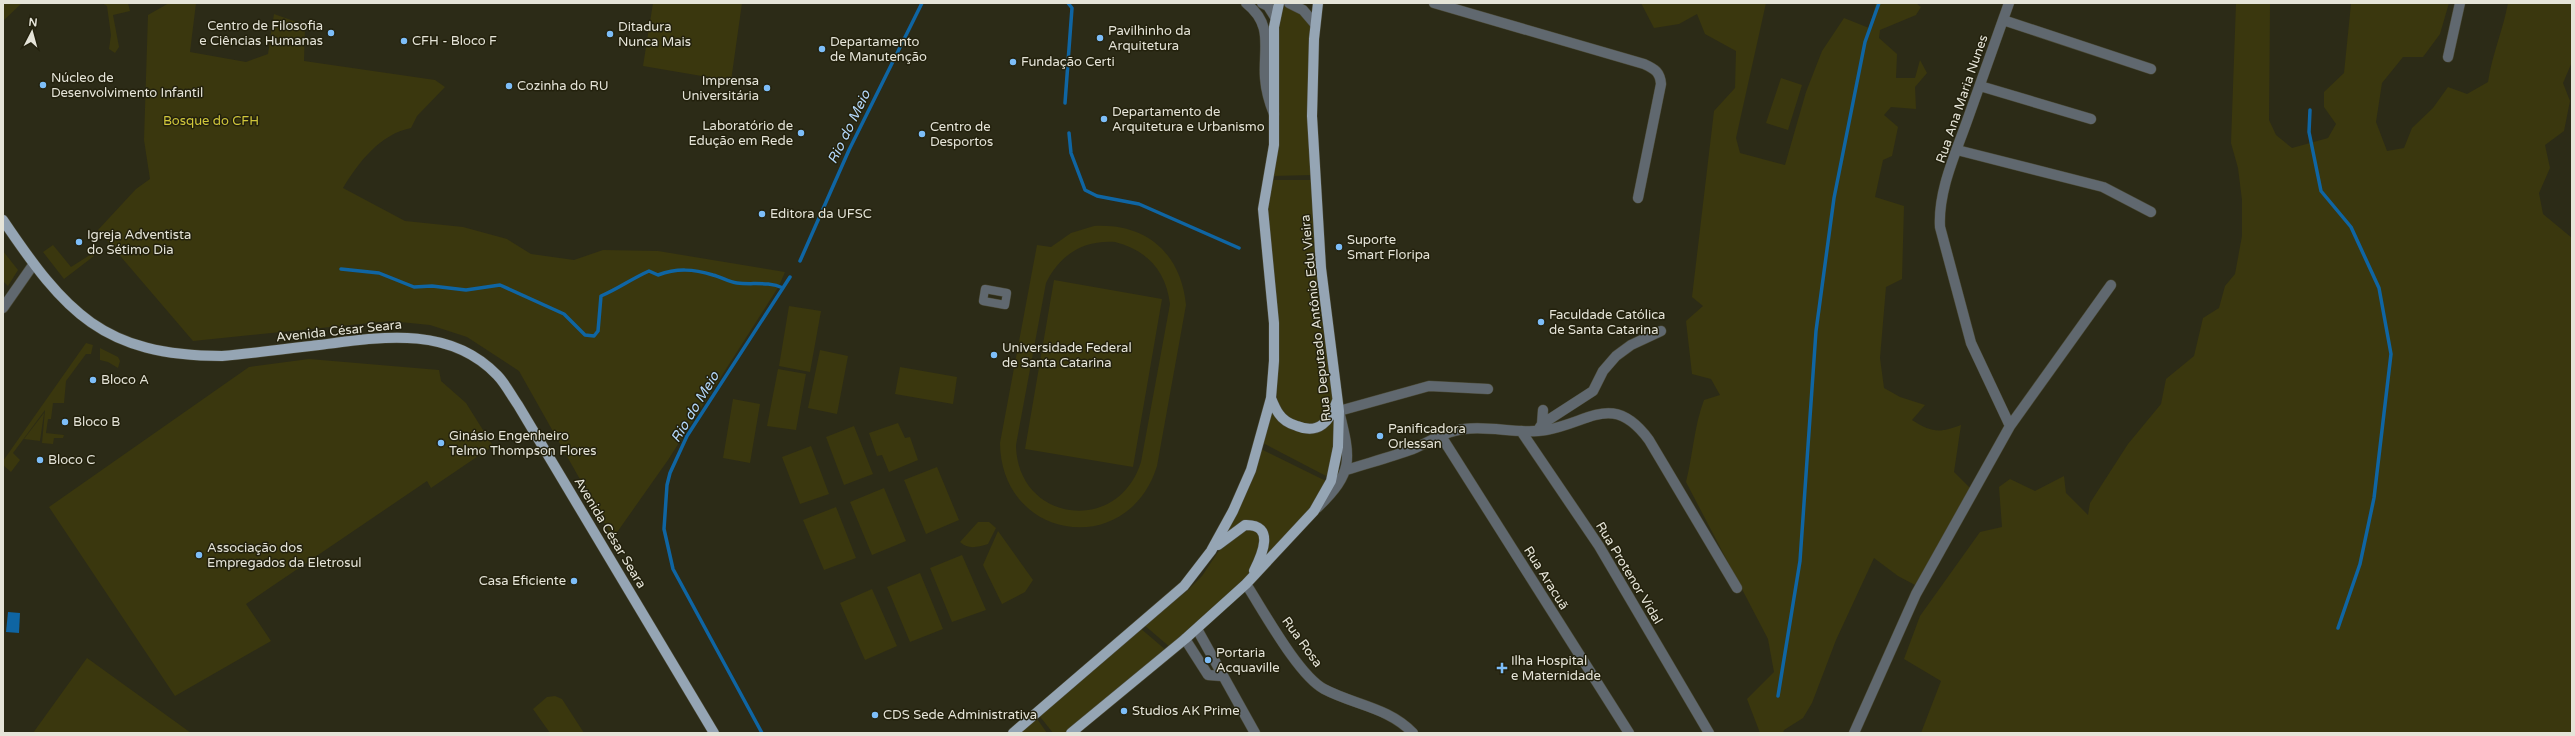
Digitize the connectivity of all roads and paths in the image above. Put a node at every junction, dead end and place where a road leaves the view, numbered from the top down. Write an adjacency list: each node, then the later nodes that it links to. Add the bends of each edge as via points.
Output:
1 (1246, 3): 15 (street, via 1256,11 1267,34 1265,77 1267,95)
2 (1262, 3): 9 (street, via 1268,6)
3 (1279, 3): 9 (main road)
4 (1289, 3): 11 (street, via 1303,10)
5 (1318, 3): 11 (main road, Rua Deputado Antônio Edu Vieira)
6 (1434, 3): 18 (street, via 1654,68 1660,75 1661,84)
7 (2009, 3): 10 (street, Rua Ana Maria Nunes)
8 (2460, 3): 12 (street)
9 (1275, 17): 15 (main road)
10 (2003, 20): 13 (street); 14 (street, Rua Ana Maria Nunes)
11 (1315, 24): 26 (main road, Rua Deputado Antônio Edu Vieira, via 1312,116 1321,268)
12 (2448, 57)
13 (2151, 69)
14 (1980, 86): 16 (street); 17 (street, Rua Ana Maria Nunes)
15 (1275, 118): 27 (main road, via 1274,145 1263,209 1274,334)
16 (2091, 119)
17 (1957, 150): 19 (street, via 2103,187); 30 (street, Rua Ana Maria Nunes, via 1940,203 1940,227 1966,328)
18 (1638, 198)
19 (2151, 212)
20 (3, 220): 21 (main road, Avenida César Seara)
21 (33, 265): 23 (street); 43 (main road, Avenida César Seara, via 65,301 102,330 160,351 222,356 403,337 444,343 483,363 498,375 518,405)
22 (2111, 285): 30 (street)
23 (3, 308)
24 (1661, 331): 31 (street, via 1631,345 1616,356 1593,391)
25 (1488, 389): 29 (street, via 1429,386)
26 (1338, 397): 27 (main road, via 1332,416 1322,426 1312,430 1289,423 1280,415); 29 (main road, Rua Deputado Antônio Edu Vieira)
27 (1271, 398): 36 (main road, via 1251,470 1233,511)
28 (1543, 410): 31 (street)
29 (1340, 411): 34 (street, via 1347,448); 35 (main road, Rua Deputado Antônio Edu Vieira, via 1336,464 1327,490)
30 (2010, 426): 49 (street, via 1916,594)
31 (1540, 427): 32 (street); 38 (street, via 1546,430 1599,413 1613,413 1631,421 1641,430 1658,454)
32 (1521, 431): 33 (street, via 1464,428); 48 (street, Rua Protenor Vidal, via 1599,546)
33 (1441, 436): 34 (street, via 1412,449); 47 (street, Rua Aracuã)
34 (1346, 470): 35 (street, via 1340,485)
35 (1314, 511): 37 (main road, Rua Deputado Antônio Edu Vieira)
36 (1211, 551): 37 (main road, via 1237,528 1245,525 1258,527 1264,535 1265,545); 44 (main road, via 1195,575 1175,595)
37 (1248, 581): 39 (main road, Rua Deputado Antônio Edu Vieira); 46 (street, Rua Rosa, via 1300,665 1318,684 1337,695 1384,712 1402,722)
38 (1737, 588)
39 (1197, 629): 40 (main road, Rua Deputado Antônio Edu Vieira); 41 (street, via 1221,668)
40 (1185, 639): 41 (street, via 1208,676); 42 (main road, Rua Deputado Antônio Edu Vieira)
41 (1221, 676): 45 (street)
42 (1077, 731)
43 (714, 733)
44 (1013, 733)
45 (1255, 733)
46 (1413, 733)
47 (1629, 733)
48 (1709, 733)
49 (1854, 733)

